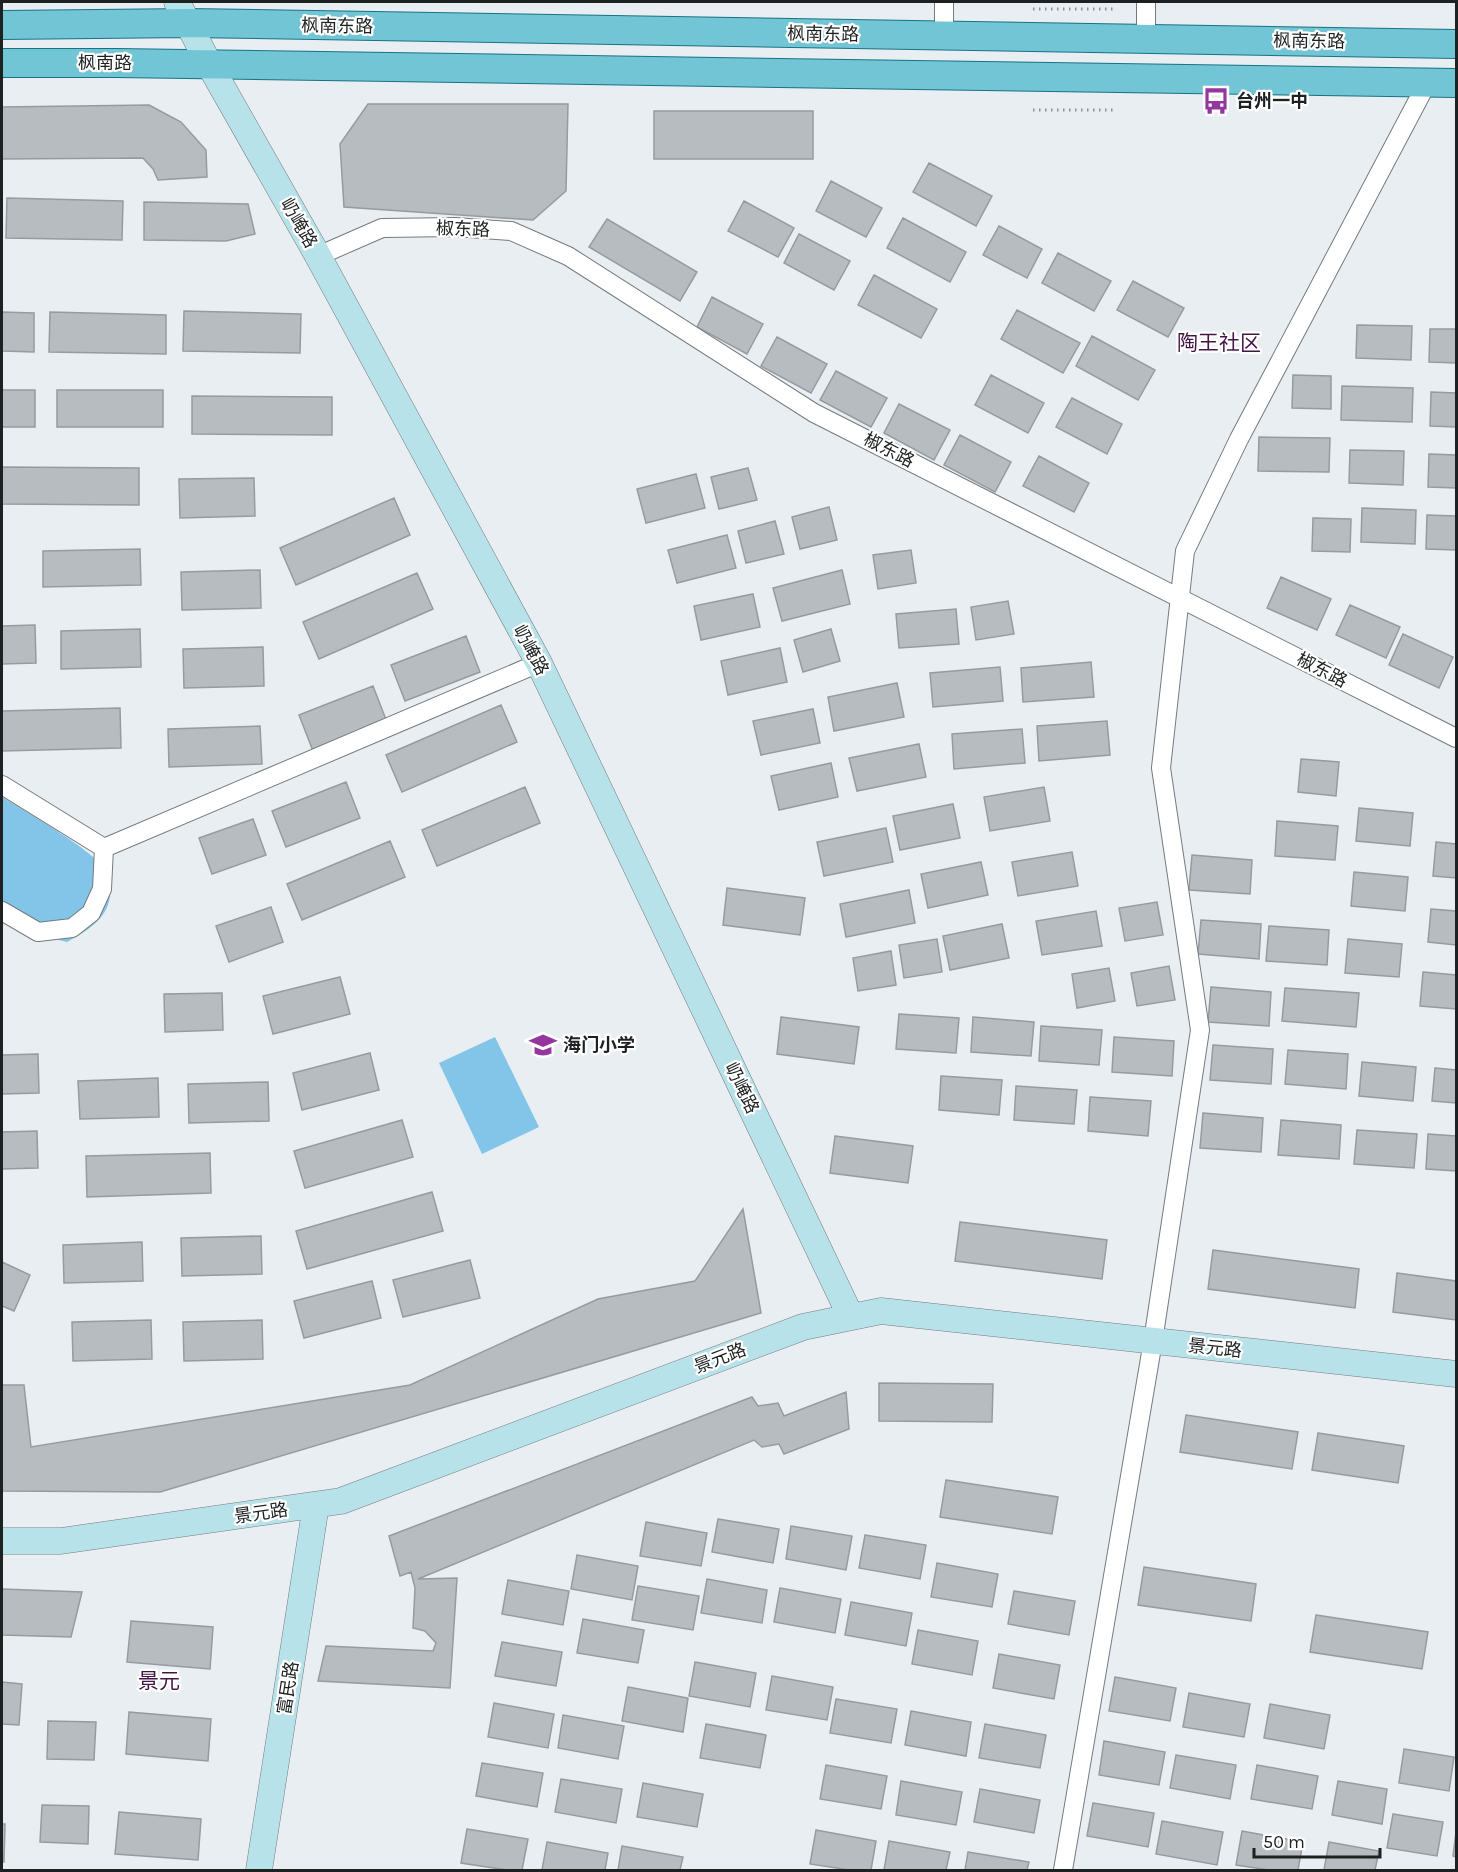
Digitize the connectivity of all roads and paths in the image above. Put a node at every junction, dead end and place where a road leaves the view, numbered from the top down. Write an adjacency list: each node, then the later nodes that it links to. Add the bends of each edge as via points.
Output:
1 (944, 2): 7 (street)
2 (1146, 2): 8 (street)
3 (1033, 9): 4 (path)
4 (1113, 9)
5 (183, 12): 6 (main road); 7 (main road, 枫南东路); 11 (street, 屷崦路)
6 (2, 25)
7 (944, 36): 8 (main road, 枫南东路)
8 (1146, 39): 9 (main road, 枫南东路)
9 (1456, 44)
10 (2, 63): 11 (main road, 枫南路)
11 (209, 64): 12 (main road, 枫南路); 16 (street, 屷崦路)
12 (1427, 82): 13 (main road, 枫南路); 17 (street, via 1239,439 1185,552)
13 (1456, 83)
14 (1033, 110): 15 (path)
15 (1118, 110)
16 (318, 256): 17 (street, 椒东路, via 382,228 511,231 568,256 814,413); 18 (street, 屷崦路)
17 (1180, 598): 19 (street, 椒东路); 24 (street, via 1161,768 1200,1030)
18 (539, 663): 21 (street); 23 (street, 屷崦路)
19 (1456, 738)
20 (2, 785): 21 (street)
21 (104, 848): 22 (street, via 102,889 92,913 72,928 38,932)
22 (2, 911)
23 (851, 1317): 24 (street, 景元路, via 881,1311); 26 (street, 景元路, via 803,1327 341,1501)
24 (1153, 1341): 25 (street, 景元路); 29 (street)
25 (1456, 1374)
26 (316, 1505): 27 (street, 景元路, via 61,1541); 28 (street, 富民路)
27 (2, 1540)
28 (259, 1870)
29 (1063, 1870)

